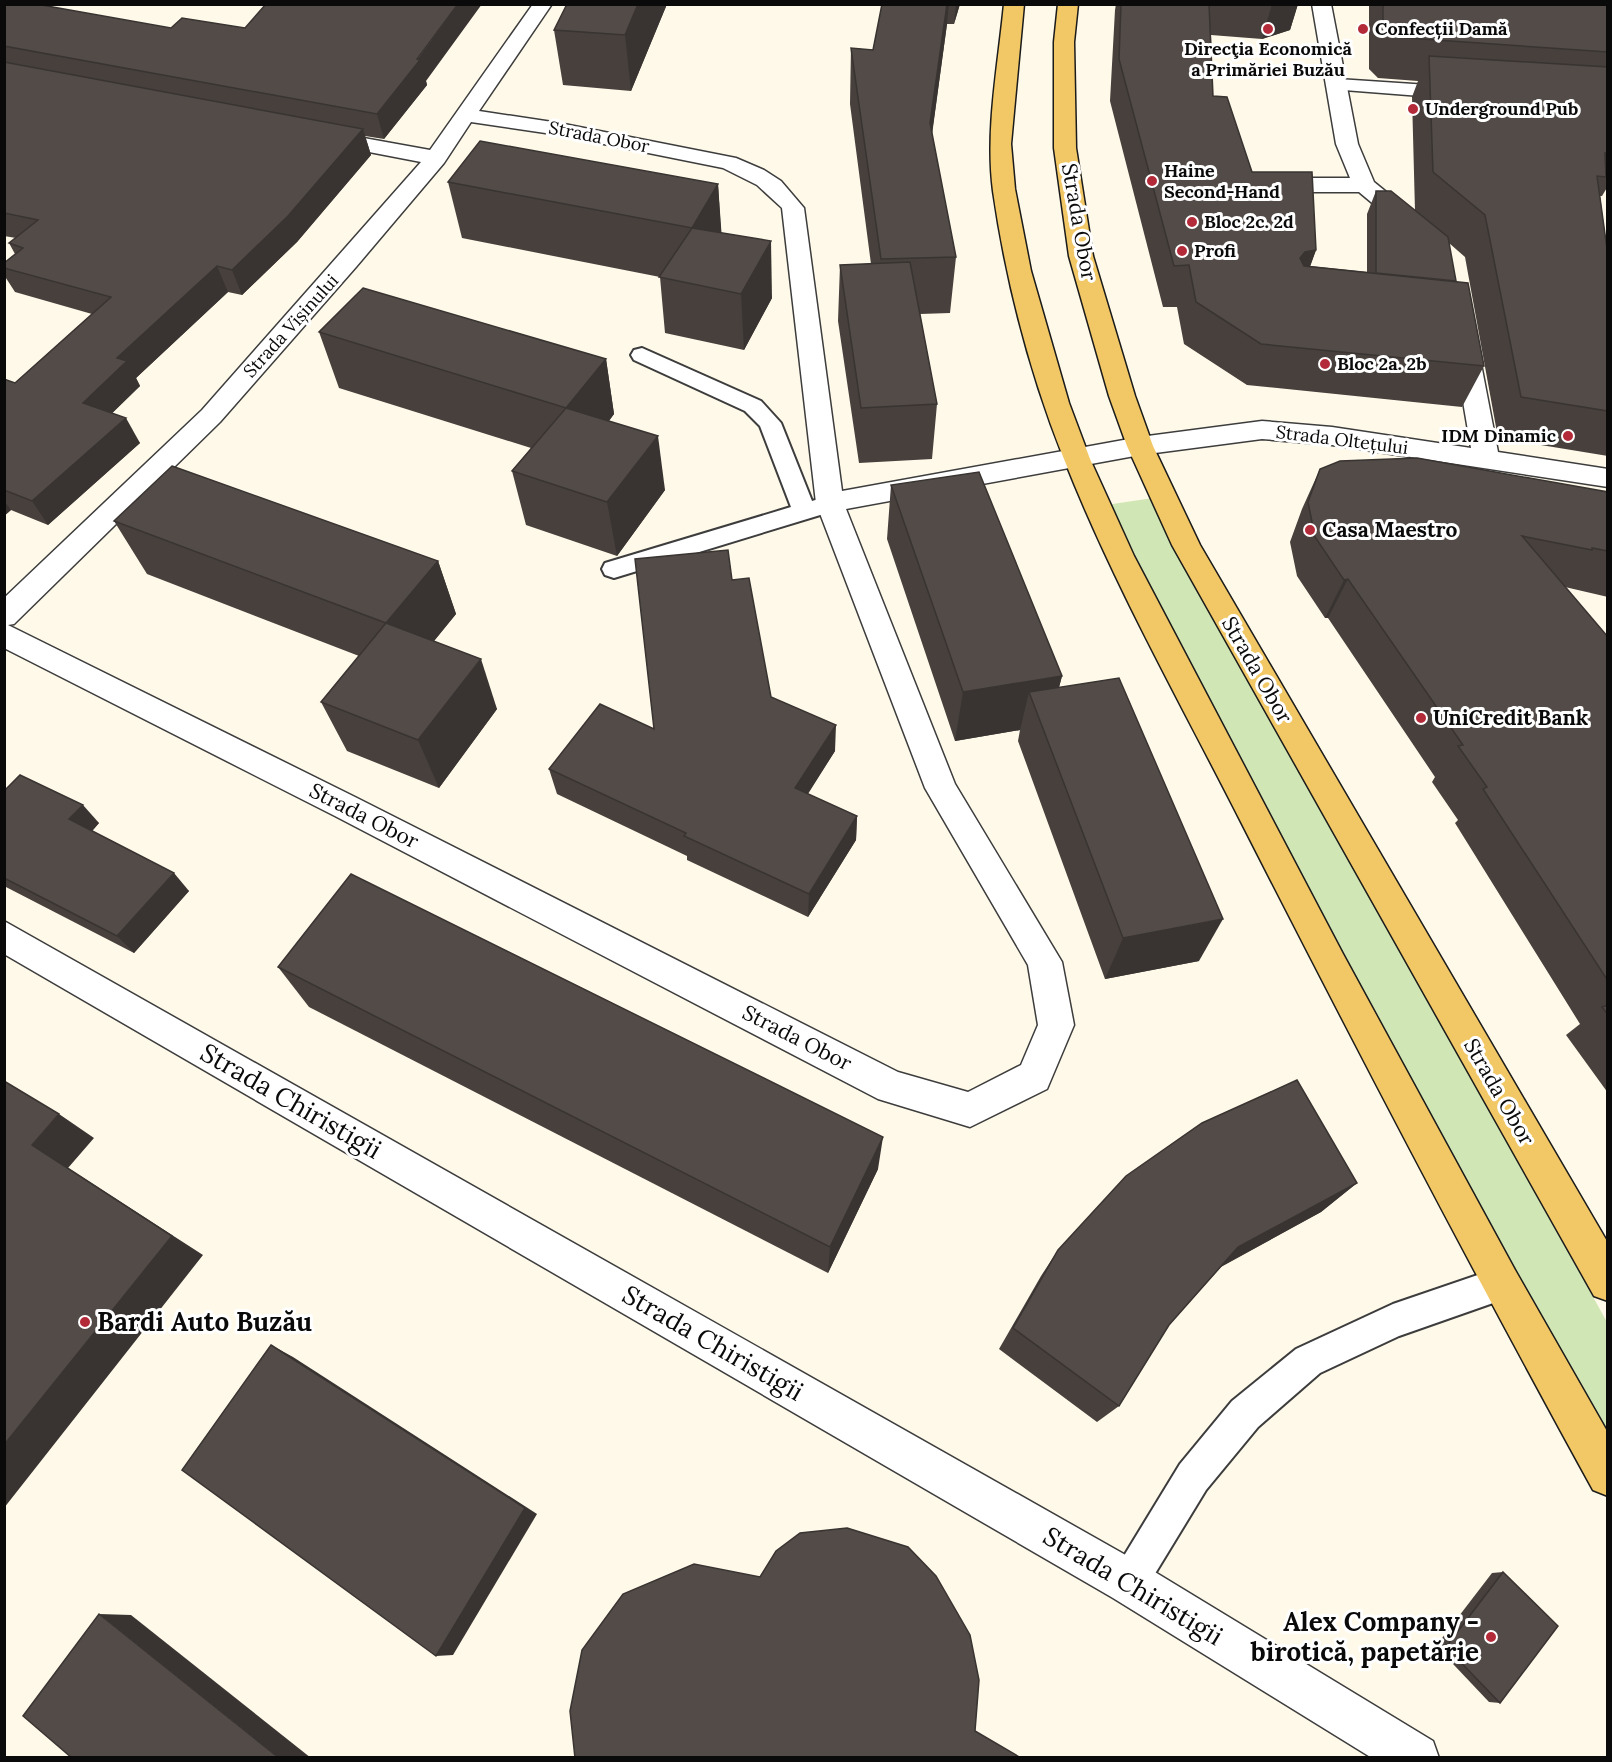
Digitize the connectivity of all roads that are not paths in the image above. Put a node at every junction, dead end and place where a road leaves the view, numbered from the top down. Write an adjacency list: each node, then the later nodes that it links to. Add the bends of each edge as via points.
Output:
1 (543, 4): 7 (street, Strada Vișinului)
2 (1014, 4): 18 (main road, via 1000,144 1004,189 1025,293 1056,403)
3 (1068, 4): 17 (main road, Strada Obor, via 1064,42 1065,148 1081,256)
4 (1321, 4): 5 (street)
5 (1338, 85): 6 (street); 13 (street, via 1347,144)
6 (1480, 94)
7 (465, 115): 9 (street, Strada Vișinului); 10 (street, Strada Obor, via 559,129 728,163)
8 (308, 133): 9 (street)
9 (452, 146): 23 (street, Strada Vișinului, via 211,416)
10 (764, 180): 11 (street); 21 (street, Strada Obor, via 779,189 793,208)
11 (718, 183)
12 (1294, 185): 13 (street)
13 (1364, 185): 14 (street)
14 (1423, 234)
15 (1462, 326): 19 (street)
16 (642, 355): 21 (lane, via 753,406 770,423)
17 (1140, 446): 18 (street, Strada Oltețului); 19 (street, Strada Oltețului, via 1262,430 1332,436); 26 (main road, Strada Obor, via 1186,545)
18 (1077, 459): 21 (street); 27 (main road, via 1120,556)
19 (1486, 459): 20 (street, Strada Oltețului)
20 (1608, 478)
21 (817, 508): 22 (lane); 24 (street, Strada Obor, via 941,788 1045,962 1056,1025 1034,1077 970,1110 891,1087)
22 (614, 569)
23 (4, 616)
24 (4, 635)
25 (4, 936): 29 (street, Strada Chiristigii)
26 (1608, 1282)
27 (1501, 1284): 28 (main road); 29 (lane, via 1393,1321 1308,1361 1245,1414 1193,1477)
28 (1608, 1474)
29 (1129, 1582): 30 (street, Strada Chiristigii)
30 (1416, 1758)

